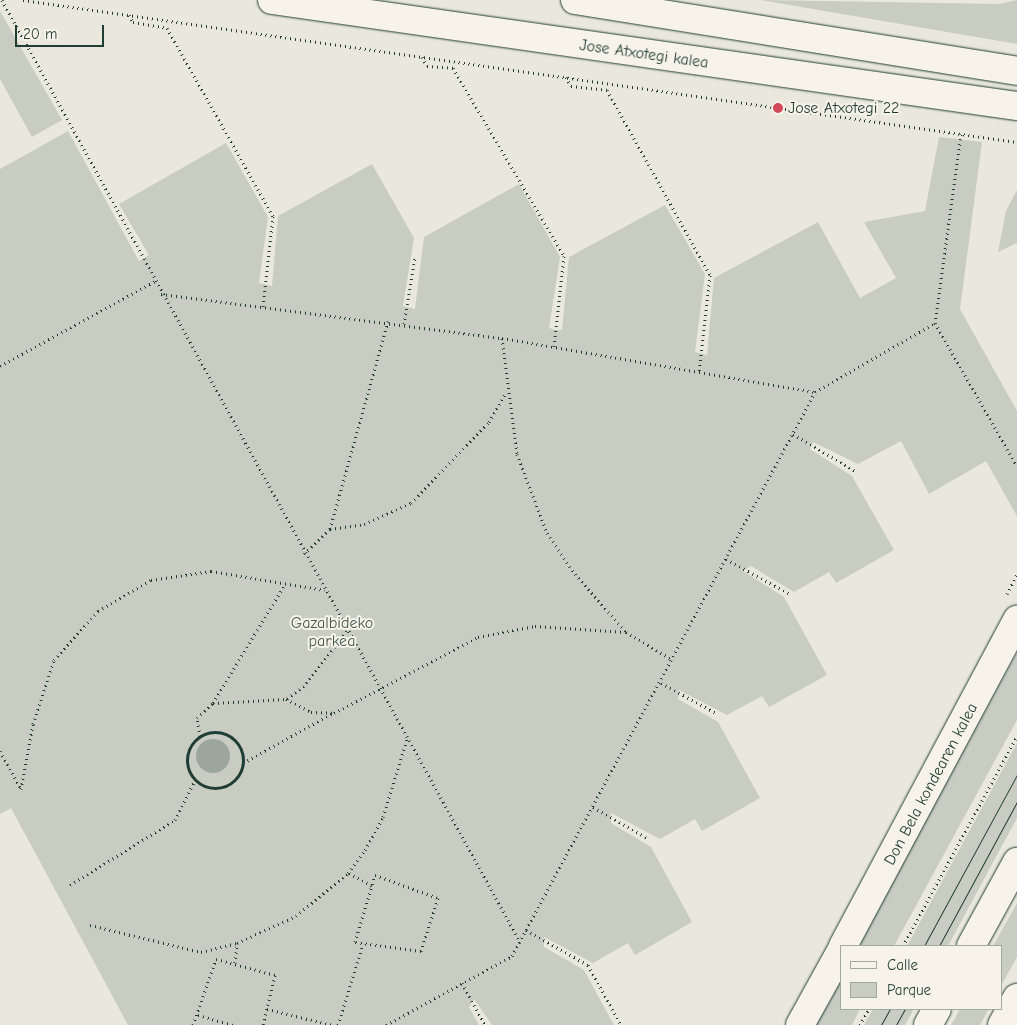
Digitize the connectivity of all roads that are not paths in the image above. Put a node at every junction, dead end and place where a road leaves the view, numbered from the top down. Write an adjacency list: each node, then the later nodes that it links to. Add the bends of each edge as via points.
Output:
1 (272, 0): 4 (main road, Jose Atxotegi kalea)
2 (575, 0): 3 (main road)
3 (1017, 71)
4 (1017, 106)
5 (1017, 620): 7 (main road, Don Bela kondearen kalea)
6 (1017, 862): 8 (main road)
7 (844, 945)
8 (972, 945)
9 (840, 953): 12 (main road)
10 (1017, 998): 14 (main road)
11 (936, 1010): 13 (main road)
12 (800, 1025)
13 (928, 1025)
14 (1002, 1025)

